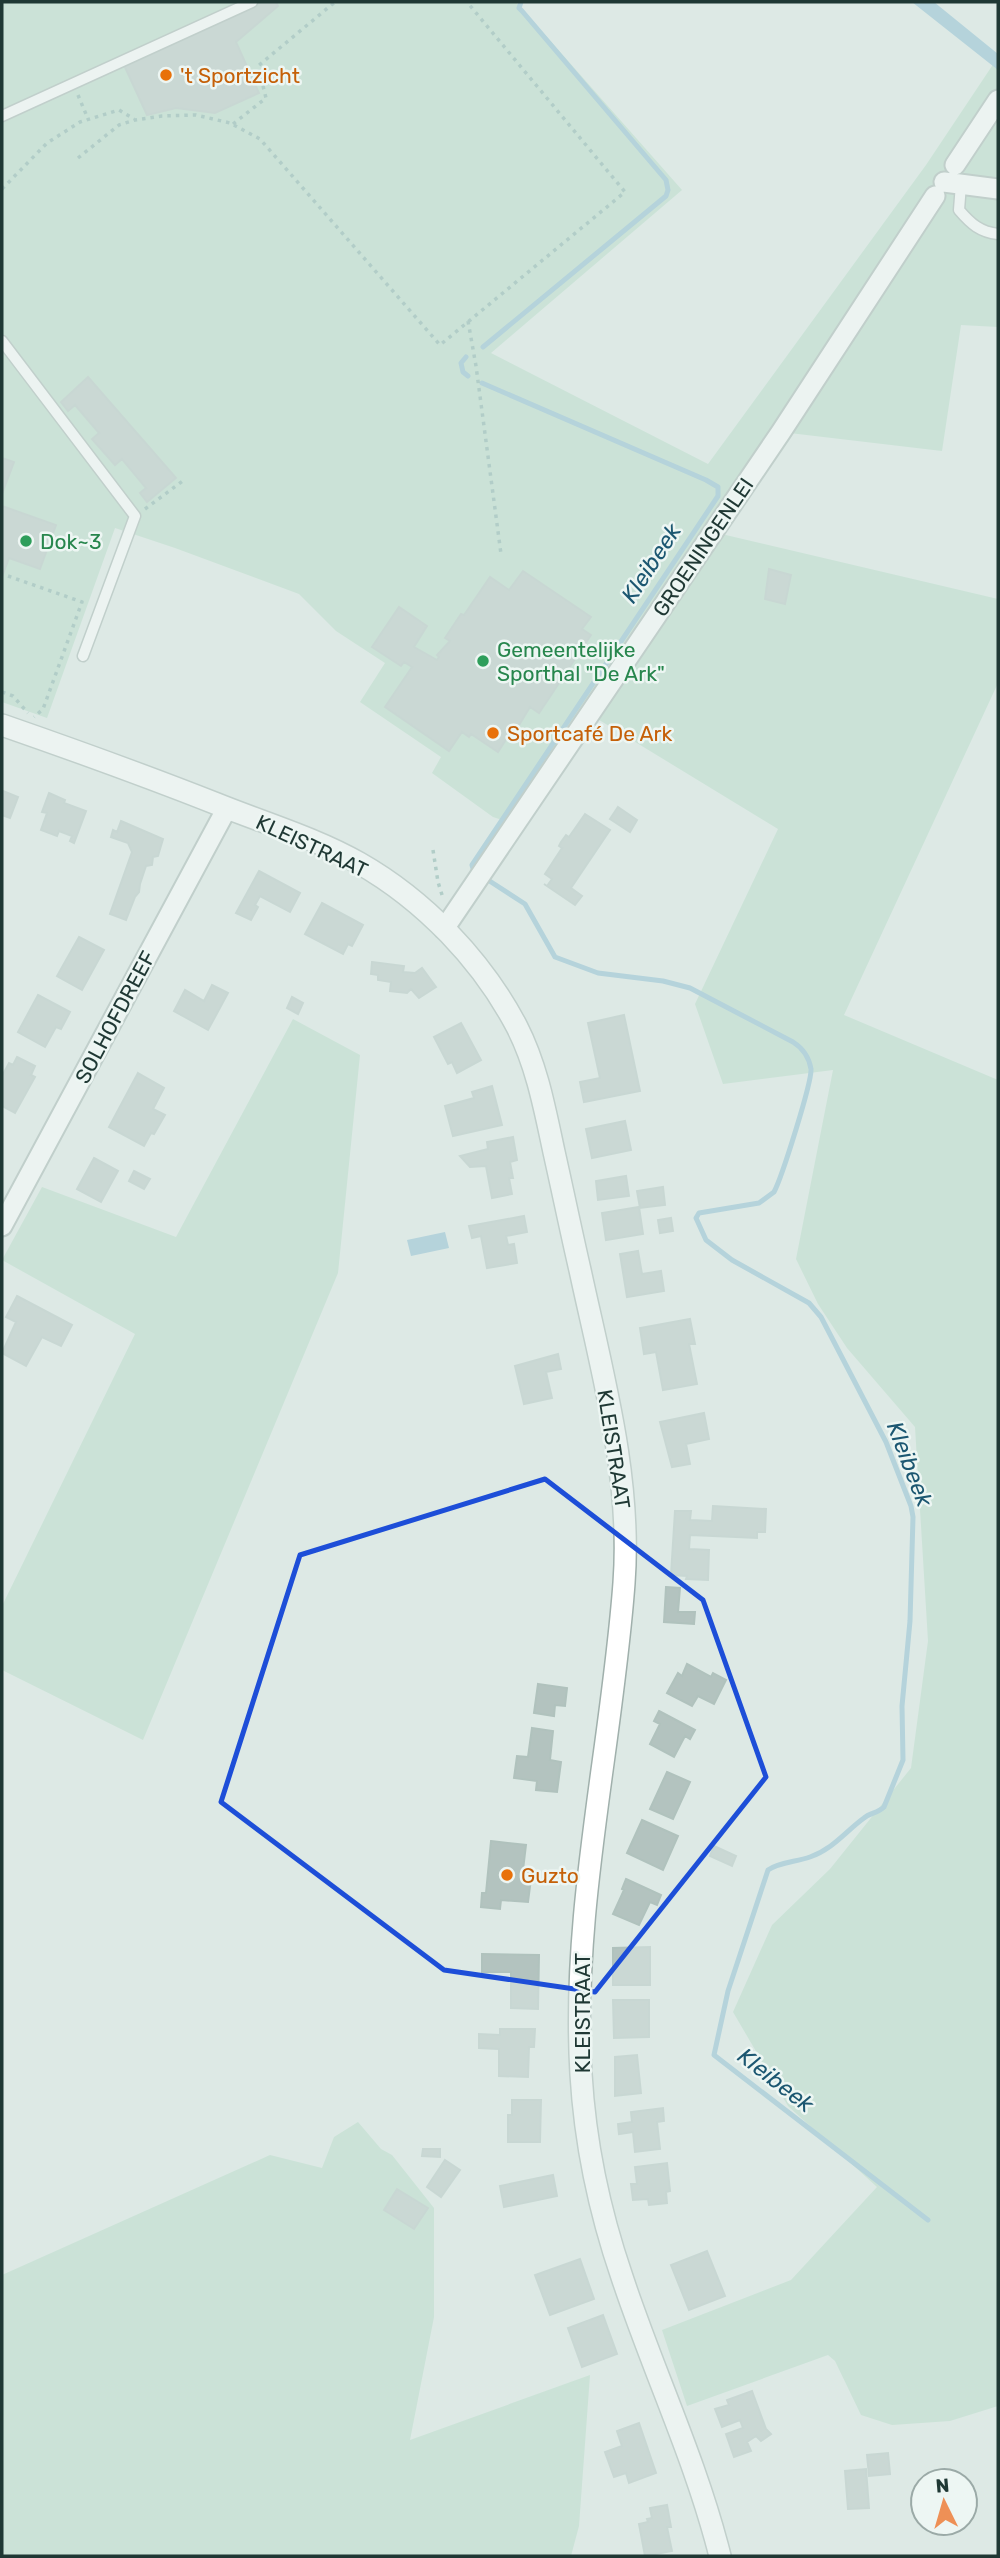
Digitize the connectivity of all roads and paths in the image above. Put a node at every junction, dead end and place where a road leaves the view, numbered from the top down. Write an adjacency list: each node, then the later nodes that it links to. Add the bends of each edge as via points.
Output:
1 (252, 2): 4 (lane)
2 (335, 2): 9 (path, via 258,66 266,98)
3 (467, 2): 16 (path, via 625,192)
4 (72, 84): 6 (lane); 7 (path)
5 (998, 100): 11 (street)
6 (2, 116)
7 (88, 119): 8 (path, via 118,110); 13 (path, via 47,143)
8 (135, 120): 9 (path, via 196,115); 10 (path, via 119,125)
9 (233, 124): 16 (path, via 260,139 440,345)
10 (78, 158)
11 (955, 165)
12 (946, 187): 14 (street); 15 (lane, via 973,226); 27 (street, GROENINGENLEI)
13 (2, 189)
14 (998, 189)
15 (998, 234)
16 (468, 321): 20 (path)
17 (2, 341): 19 (lane)
18 (184, 480): 19 (path)
19 (135, 516): 22 (lane)
20 (501, 554)
21 (8, 576): 23 (path, via 82,602 43,709)
22 (83, 656)
23 (33, 718)
24 (2, 724): 25 (street, KLEISTRAAT)
25 (227, 808): 27 (street, KLEISTRAAT, via 360,864); 28 (street, SOLHOFDREEF)
26 (433, 850): 27 (path)
27 (449, 922): 29 (street, KLEISTRAAT, via 517,1027 532,1062 623,1485 624,1582 579,1969 581,2077 608,2233)
28 (2, 1226)
29 (720, 2556)

